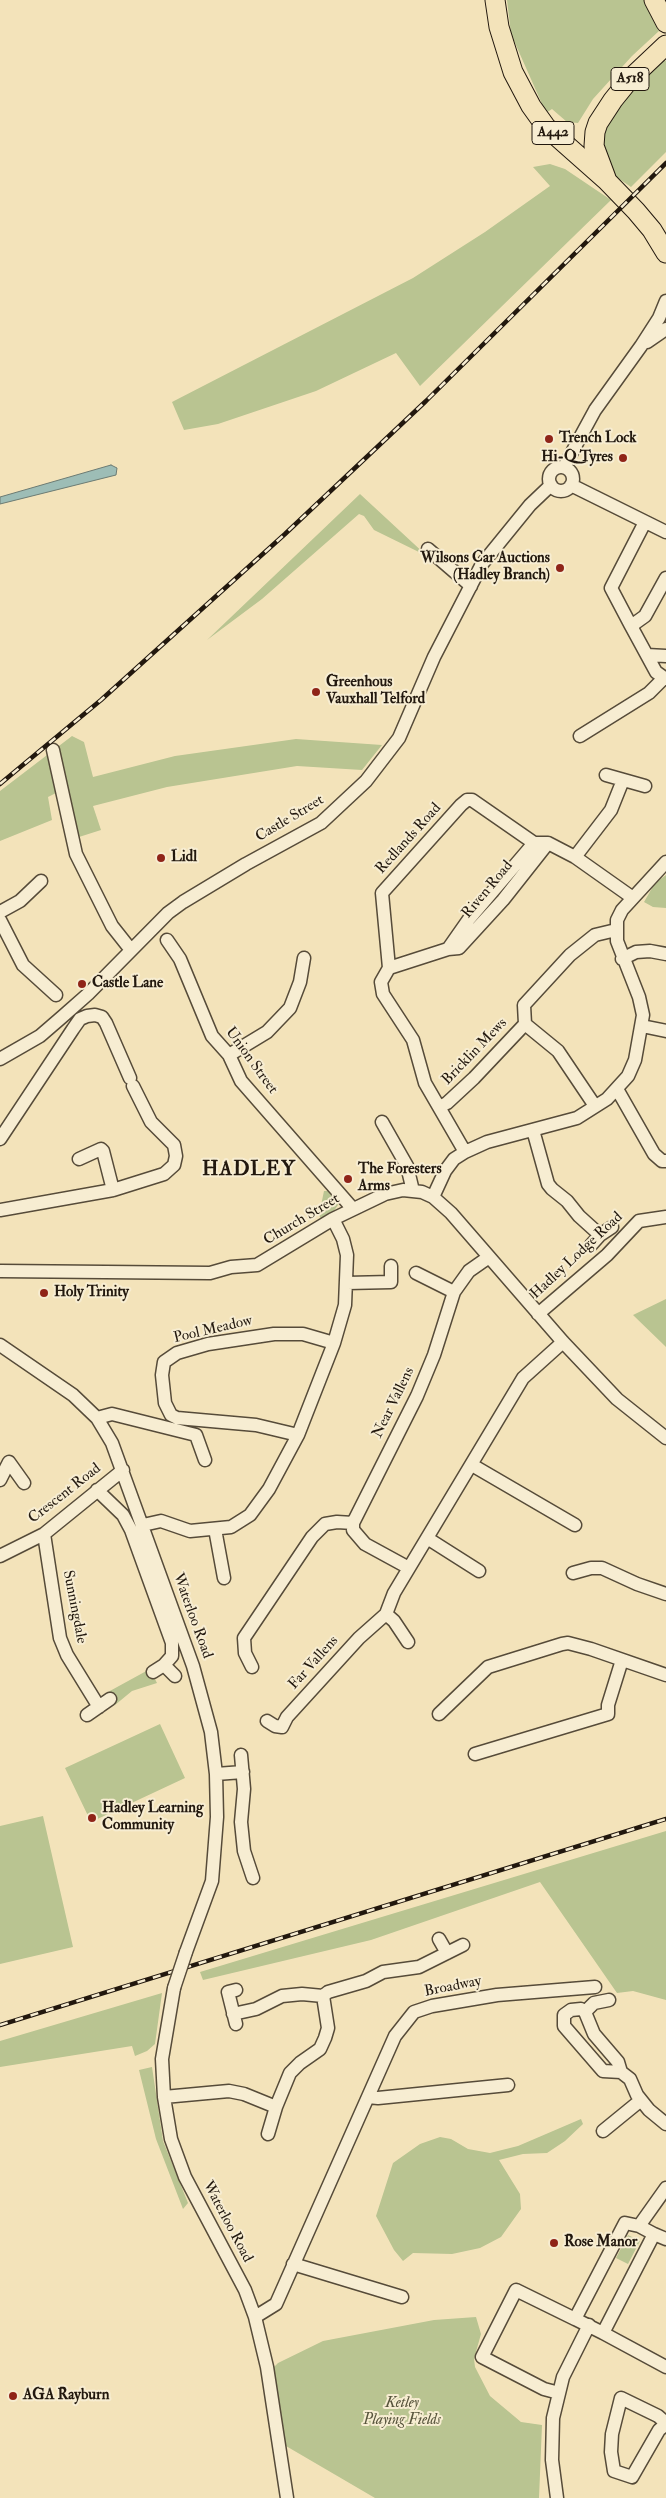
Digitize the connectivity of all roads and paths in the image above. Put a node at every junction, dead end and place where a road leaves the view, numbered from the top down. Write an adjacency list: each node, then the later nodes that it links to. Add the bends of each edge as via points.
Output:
1 (495, 0): 5 (highway, A442, via 504,46 526,98 546,127)
2 (654, 0): 3 (highway)
3 (666, 23)
4 (666, 45): 5 (highway, A518, via 630,80 601,118 594,146)
5 (607, 181): 6 (highway, A442, via 652,230)
6 (666, 253)
7 (666, 301): 9 (street)
8 (666, 329): 9 (street)
9 (641, 346): 10 (street, via 602,399)
10 (564, 467): 11 (street, Castle Street, via 551,472); 12 (street, via 572,474)
11 (551, 485): 12 (street, via 561,490); 17 (street, Castle Street, via 502,538 482,564)
12 (571, 485): 13 (street)
13 (645, 522): 14 (street); 18 (street, via 611,588)
14 (666, 532)
15 (428, 549): 17 (street)
16 (666, 578): 18 (street, via 645,616)
17 (471, 586): 38 (street, Castle Street, via 434,658 399,738 366,782 321,823 183,902)
18 (631, 626): 19 (street)
19 (647, 656): 20 (street); 21 (street, via 656,672)
20 (666, 656)
21 (665, 679): 22 (street, via 649,693)
22 (580, 736)
23 (54, 750): 38 (street, via 76,854 112,926)
24 (606, 776): 25 (street)
25 (623, 780): 26 (street); 29 (street, via 611,810)
26 (645, 786)
27 (534, 843): 28 (street); 37 (street, Riven Road); 42 (street, Redlands Road, via 472,800 461,805 382,893)
28 (548, 843): 29 (street); 37 (street, Riven Road, via 459,948)
29 (575, 857): 32 (street)
30 (666, 862): 32 (street)
31 (41, 881): 33 (street, via 20,901)
32 (633, 898): 35 (street, via 622,910)
33 (0, 912)
34 (0, 920): 43 (street, via 23,965)
35 (616, 930): 41 (street); 45 (street, Bricklin Mews, via 595,935 564,960 524,1005)
36 (167, 940): 47 (street, Union Street, via 180,959 212,1036)
37 (448, 948): 42 (street, Riven Road)
38 (131, 950): 48 (street, Castle Street, via 40,1036)
39 (666, 954): 41 (street, via 636,952)
40 (304, 958): 47 (street, via 300,982 290,1008 267,1032)
41 (622, 959): 44 (street, via 639,997)
42 (389, 968): 50 (street, Redlands Road, via 381,982 383,994 416,1047 425,1083)
43 (56, 995)
44 (642, 1026): 46 (street); 49 (street, via 632,1066)
45 (528, 1027): 50 (street, Bricklin Mews); 51 (street, via 558,1051)
46 (666, 1031)
47 (229, 1055): 61 (street, Union Street, via 241,1081)
48 (0, 1059)
49 (617, 1088): 51 (street); 57 (street, via 654,1154)
50 (443, 1105): 55 (street, Redlands Road)
51 (595, 1106): 53 (street, via 577,1118)
52 (382, 1122): 59 (street, via 407,1166)
53 (533, 1130): 55 (street, via 487,1142); 66 (street, via 548,1184)
54 (0, 1139): 58 (street, via 80,1020 95,1015 102,1018 151,1122 174,1145 176,1161 164,1174)
55 (465, 1152): 60 (street, via 454,1159 445,1171)
56 (79, 1159): 58 (street, via 101,1149)
57 (666, 1161)
58 (112, 1190): 62 (street)
59 (413, 1191): 60 (street, Church Street); 61 (street, Church Street, via 385,1194)
60 (433, 1196): 68 (street, Church Street)
61 (353, 1209): 64 (street, Church Street)
62 (0, 1210)
63 (666, 1217): 74 (street, Hadley Lodge Road, via 639,1221 607,1255)
64 (333, 1219): 70 (street, Church Street, via 257,1265 210,1273); 72 (street, via 345,1247)
65 (612, 1227): 66 (street)
66 (600, 1235): 67 (street)
67 (591, 1245)
68 (489, 1257): 73 (street, Near Vallens, via 469,1271); 74 (street, Church Street)
69 (391, 1266): 72 (street, via 391,1282)
70 (0, 1271)
71 (416, 1273): 73 (street)
72 (347, 1283): 76 (street, via 345,1305)
73 (454, 1292): 87 (street, Near Vallens, via 417,1396)
74 (538, 1314): 75 (street, Church Street)
75 (563, 1342): 80 (street, Church Street, via 617,1399); 82 (street, Far Vallens, via 523,1378)
76 (334, 1343): 79 (street); 79 (street, Pool Meadow, via 303,1334 274,1334 208,1344 177,1353 164,1362 165,1403 171,1415 256,1425)
77 (0, 1345): 78 (street, Waterloo Road, via 73,1394)
78 (97, 1418): 81 (street, via 112,1414 196,1435); 83 (street, Waterloo Road)
79 (298, 1436): 90 (street, via 250,1515 231,1527)
80 (666, 1438)
81 (205, 1460)
82 (472, 1464): 89 (street); 92 (street, Far Vallens)
83 (123, 1470): 86 (street, Crescent Road); 88 (street, Waterloo Road)
84 (0, 1480): 85 (street, via 9,1462)
85 (24, 1483)
86 (97, 1490): 91 (street, Crescent Road); 106 (street, via 123,1515 153,1586 172,1643 172,1656 159,1669)
87 (353, 1523): 95 (street, via 353,1530 365,1544); 104 (street, via 337,1522 318,1529 244,1638 239,1651)
88 (143, 1524): 90 (street, via 161,1521 190,1531); 115 (street, Waterloo Road, via 208,1714)
89 (575, 1525)
90 (215, 1529): 99 (street)
91 (44, 1534): 94 (street, Crescent Road); 108 (street, Sunningdale, via 60,1638)
92 (427, 1538): 95 (street, Far Vallens); 97 (street)
93 (589, 1555): 96 (street)
94 (0, 1556)
95 (409, 1568): 101 (street, Far Vallens)
96 (590, 1568): 98 (street); 100 (street, via 602,1568)
97 (479, 1571)
98 (574, 1573)
99 (224, 1578)
100 (666, 1594)
101 (386, 1614): 102 (street); 111 (street, Far Vallens, via 359,1638 287,1717 282,1727)
102 (408, 1642)
103 (622, 1660): 105 (street); 109 (street, via 568,1643 498,1663 481,1671); 112 (street, via 608,1714)
104 (252, 1667)
105 (666, 1675)
106 (175, 1676)
107 (110, 1699): 108 (street)
108 (99, 1707): 110 (street)
109 (440, 1714)
110 (87, 1715)
111 (267, 1721)
112 (475, 1754)
113 (241, 1755): 114 (street)
114 (243, 1772): 115 (street); 116 (street, via 241,1822)
115 (216, 1774): 127 (street, Waterloo Road, bridge, via 217,1817 212,1881 174,1988 162,2059)
116 (246, 1872)
117 (439, 1939): 119 (street)
118 (463, 1945): 119 (street)
119 (447, 1953): 122 (street, via 419,1967 383,1972)
120 (595, 1986): 128 (street, Broadway, via 497,1995 414,2012 395,2036)
121 (236, 1990): 122 (street, via 228,1992 235,2019 282,1996)
122 (323, 1996): 130 (street, via 328,2028 325,2038 320,2049 290,2073)
123 (609, 2000): 124 (street, via 594,2003)
124 (585, 2012): 125 (street, via 594,2034 618,2062); 125 (street, via 571,2010 564,2015 564,2026 603,2071)
125 (621, 2072): 129 (street, via 630,2078)
126 (508, 2085): 128 (street)
127 (164, 2097): 130 (street, via 229,2091); 140 (street, Waterloo Road, via 171,2139 185,2177 245,2290)
128 (368, 2097): 138 (street, Broadway)
129 (641, 2100): 131 (street); 132 (street)
130 (276, 2106): 133 (street)
131 (666, 2124)
132 (602, 2131)
133 (268, 2134)
134 (666, 2188): 135 (street)
135 (639, 2226): 136 (street); 141 (street, via 625,2223)
136 (654, 2234): 137 (street); 143 (street)
137 (666, 2240)
138 (293, 2264): 139 (street); 140 (street, Broadway, via 276,2304)
139 (402, 2297)
140 (254, 2317): 147 (street, Waterloo Road, via 267,2368)
141 (575, 2319): 142 (street); 145 (street, via 516,2290 482,2357 544,2389)
142 (589, 2325): 143 (street); 145 (street, via 563,2376)
143 (603, 2334): 144 (street)
144 (666, 2367)
145 (559, 2393): 150 (street, via 552,2438)
146 (666, 2424): 146 (street, via 659,2430 632,2477 614,2471 612,2434 621,2398 658,2416)
147 (284, 2470): 148 (street, Waterloo Road); 149 (street, Waterloo Road)
148 (287, 2498)
149 (295, 2498)
150 (556, 2498)

